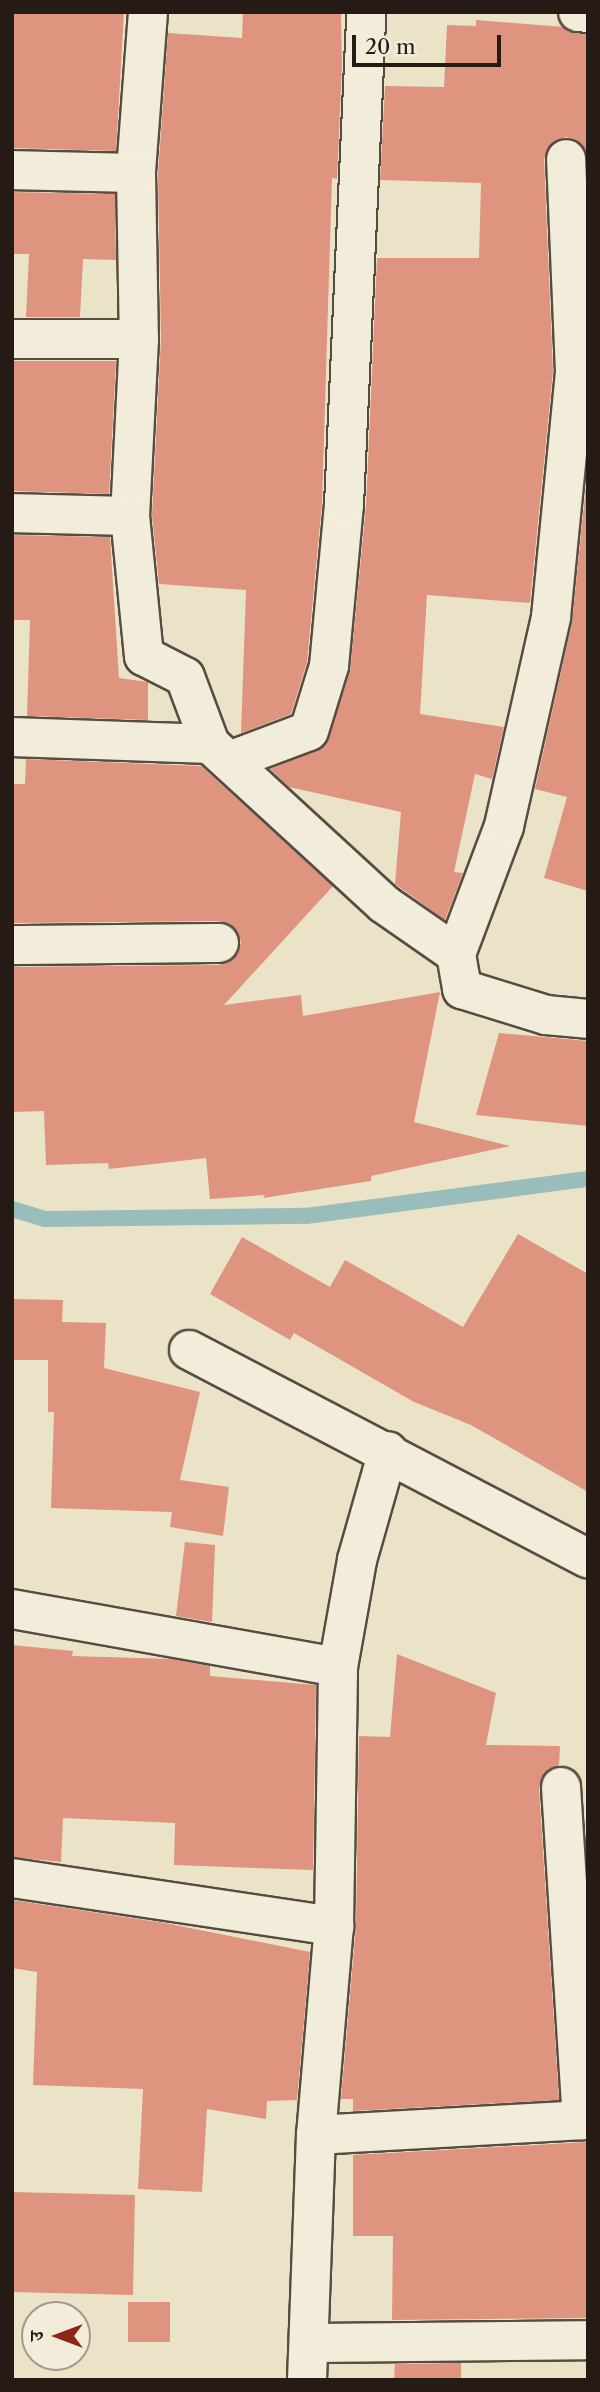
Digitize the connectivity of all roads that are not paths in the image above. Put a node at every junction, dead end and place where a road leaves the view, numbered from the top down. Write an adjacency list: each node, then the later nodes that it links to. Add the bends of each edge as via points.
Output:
1 (148, 12): 7 (street)
2 (366, 12): 13 (street, via 344,505 329,666 309,731)
3 (578, 12): 4 (street)
4 (588, 13)
5 (566, 159): 16 (street, via 575,372 551,617 504,827)
6 (12, 170): 7 (street)
7 (136, 173): 9 (street)
8 (12, 339): 9 (street)
9 (139, 339): 11 (street)
10 (12, 513): 11 (street)
11 (130, 516): 13 (street, via 144,656 185,677)
12 (12, 737): 13 (street)
13 (219, 752): 16 (street, via 384,904)
14 (219, 943): 15 (street)
15 (12, 945)
16 (456, 954): 17 (street, via 462,989 547,1015)
17 (588, 1019)
18 (189, 1350): 19 (street)
19 (388, 1451): 20 (street); 22 (street, via 356,1560)
20 (588, 1559)
21 (12, 1609): 22 (street)
22 (338, 1667): 25 (street)
23 (561, 1787): 26 (street)
24 (12, 1878): 25 (street)
25 (334, 1926): 27 (street)
26 (585, 2120): 27 (street)
27 (316, 2135): 29 (street)
28 (588, 2340): 29 (street)
29 (309, 2361)

